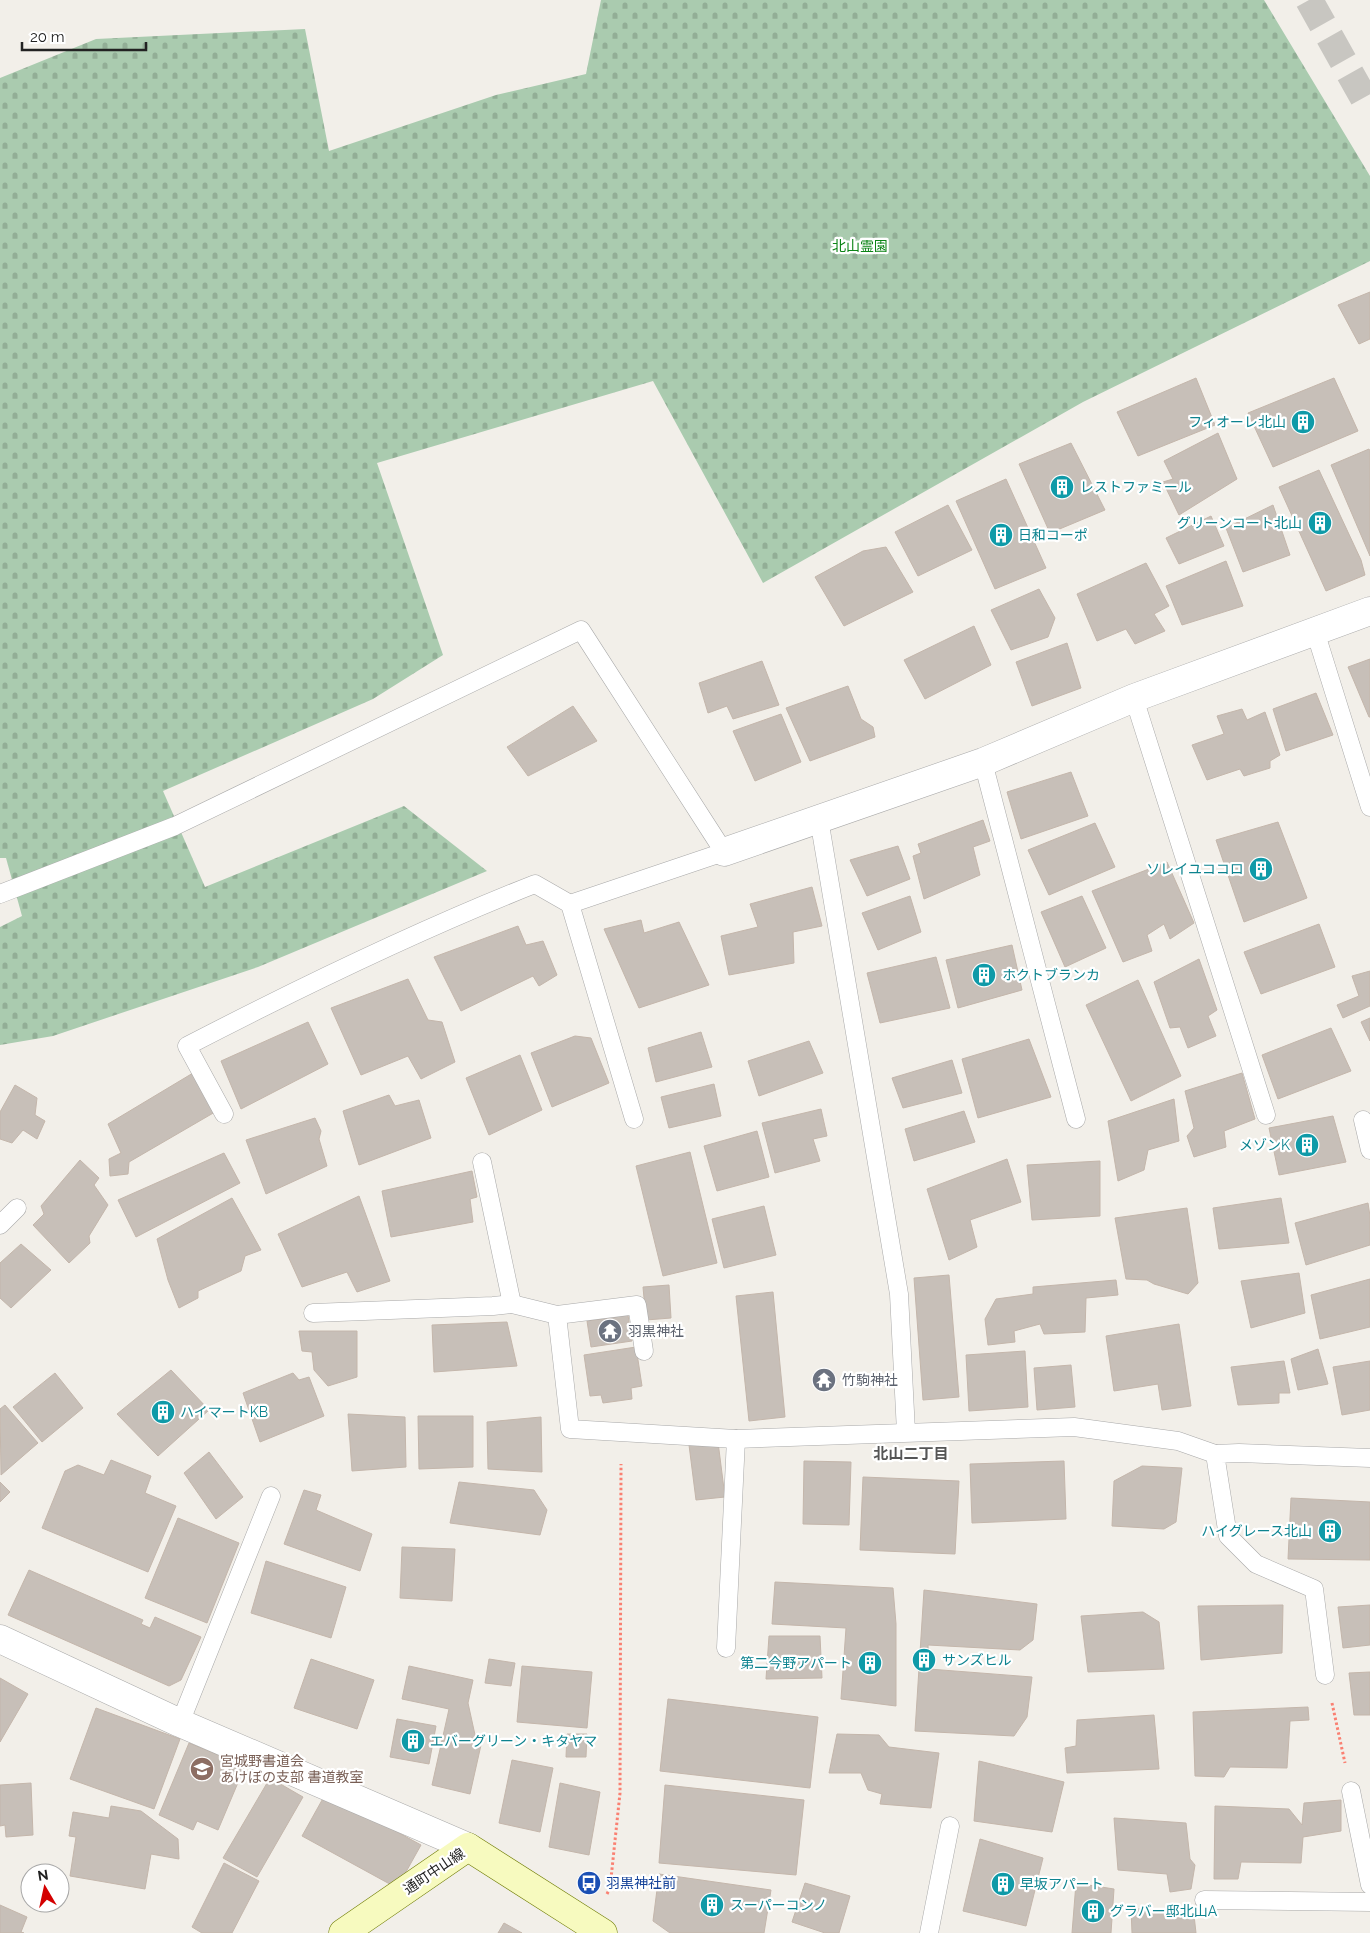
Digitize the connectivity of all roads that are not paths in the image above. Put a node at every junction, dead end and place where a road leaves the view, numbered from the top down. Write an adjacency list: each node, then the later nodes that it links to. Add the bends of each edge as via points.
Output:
1 (1370, 611): 2 (street)
2 (1314, 631): 3 (street); 5 (lane)
3 (1134, 698): 4 (street); 11 (lane)
4 (983, 762): 6 (street); 12 (lane)
5 (1370, 807)
6 (819, 820): 7 (street); 23 (lane, via 899,1294)
7 (724, 852): 8 (lane, via 581,630 175,826); 9 (lane)
8 (0, 894)
9 (570, 904): 10 (lane, via 535,884 464,912 294,990 187,1046); 13 (lane)
10 (224, 1114)
11 (1266, 1116)
12 (1076, 1118)
13 (634, 1120)
14 (1363, 1120): 15 (lane)
15 (1370, 1150)
16 (482, 1162): 19 (lane)
17 (16, 1208): 18 (lane)
18 (0, 1225)
19 (512, 1304): 20 (lane); 21 (lane)
20 (312, 1313)
21 (558, 1315): 22 (lane, via 637,1304); 24 (lane, via 570,1430)
22 (644, 1351)
23 (906, 1432): 24 (lane); 25 (lane, via 1074,1427 1178,1441)
24 (736, 1440): 29 (lane)
25 (1215, 1454): 26 (lane); 30 (lane, via 1228,1536 1256,1564 1314,1589)
26 (1370, 1458)
27 (271, 1496): 31 (lane)
28 (0, 1639): 31 (street)
29 (726, 1648)
30 (1326, 1675)
31 (180, 1723): 34 (street)
32 (1351, 1791): 35 (lane)
33 (950, 1826): 40 (lane)
34 (468, 1847): 38 (street, 通町中山線); 39 (street, 通町中山線)
35 (1370, 1885)
36 (1204, 1900): 37 (lane)
37 (1370, 1902)
38 (597, 1929)
39 (343, 1933)
40 (929, 1933)

